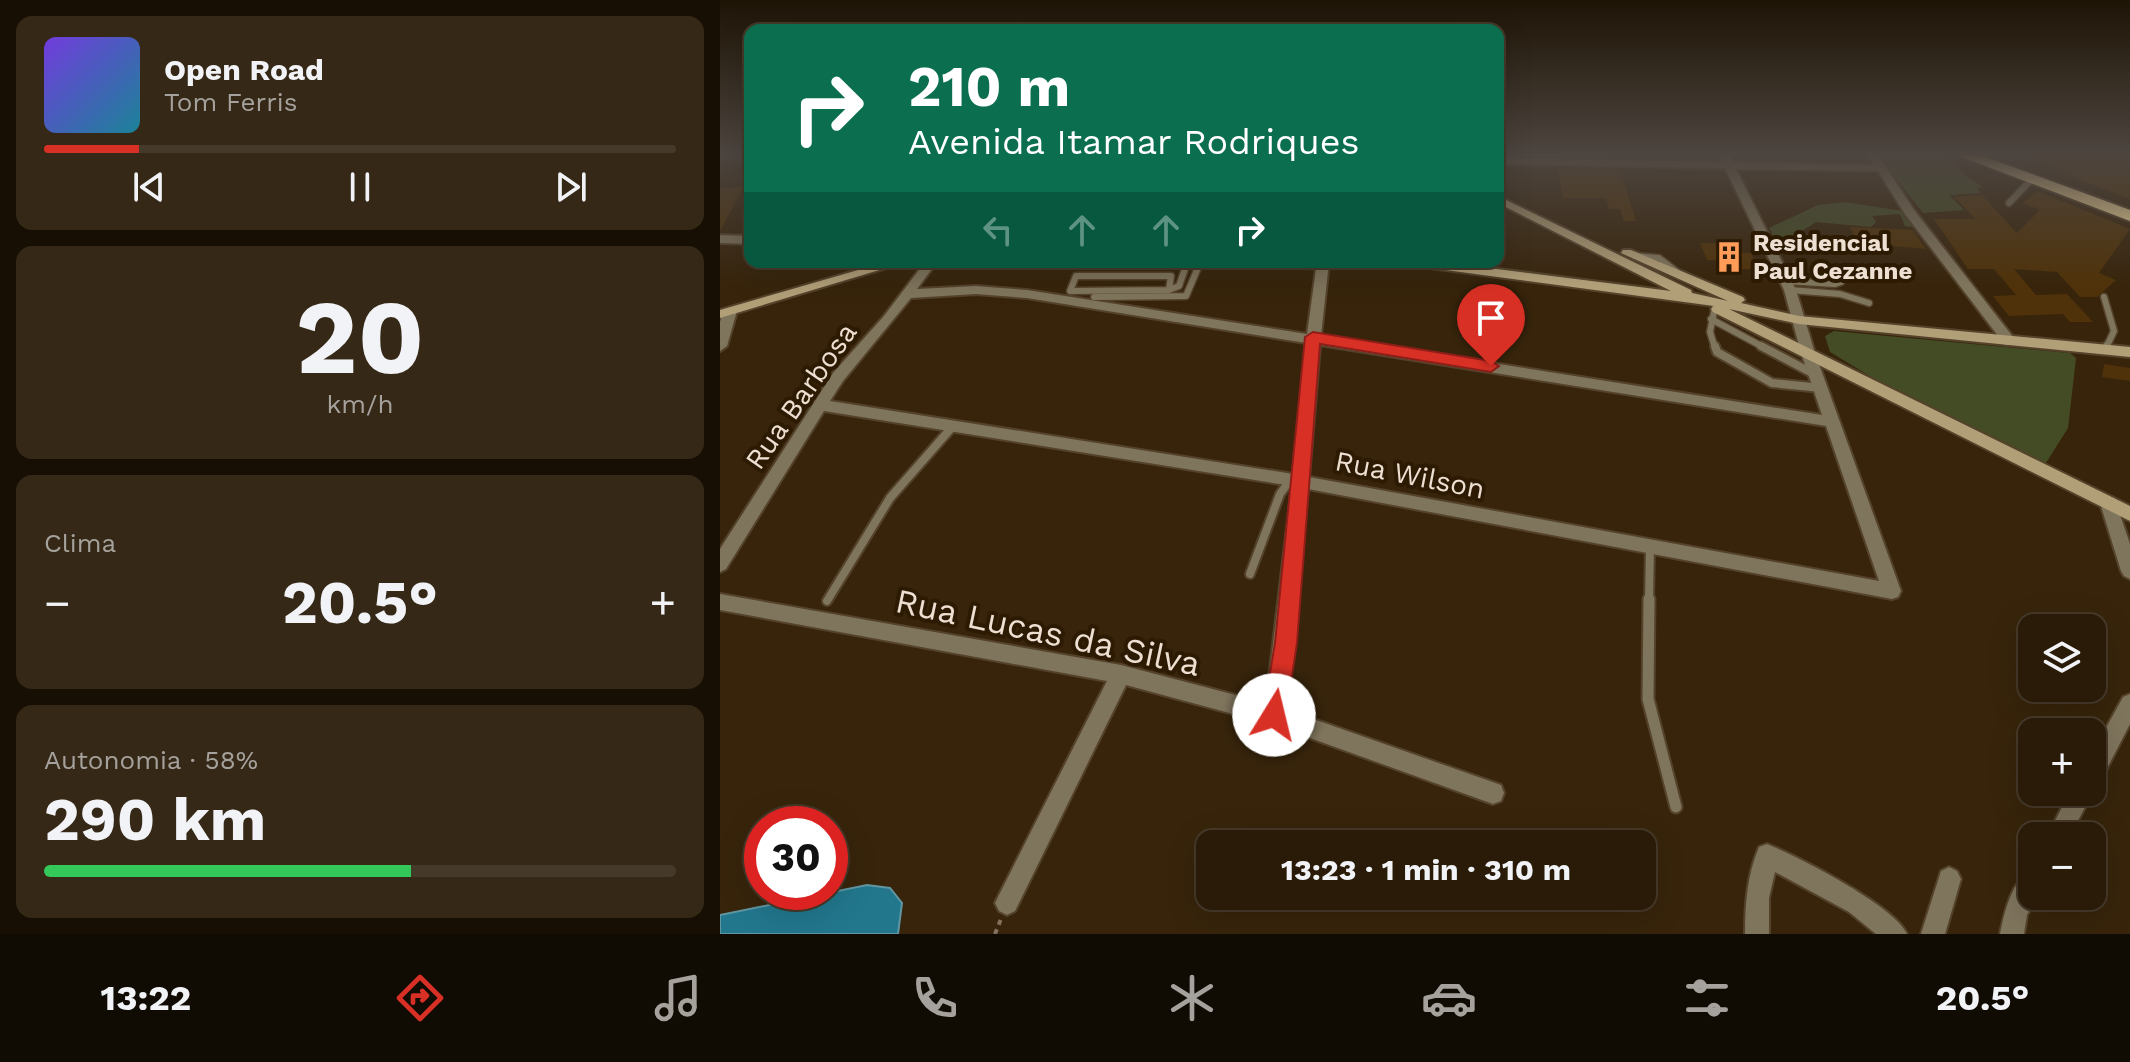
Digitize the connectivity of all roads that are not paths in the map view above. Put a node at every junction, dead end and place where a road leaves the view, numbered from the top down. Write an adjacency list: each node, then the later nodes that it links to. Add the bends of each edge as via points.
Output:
1 (1745, 199): 20 (street)
2 (1902, 199): 32 (street)
3 (2013, 199): 7 (lane)
4 (2082, 199): 9 (highway)
5 (2104, 199): 8 (highway)
6 (1504, 202): 12 (main road)
7 (2009, 203)
8 (2130, 208)
9 (2130, 216)
10 (720, 239): 11 (street)
11 (744, 240)
12 (1583, 241): 25 (main road); 28 (main road, via 1677,272)
13 (879, 268): 27 (main road)
14 (927, 268): 22 (street, Rua Barbosa)
15 (1185, 268): 21 (lane, via 1179,286)
16 (1198, 268): 23 (lane, via 1186,296)
17 (1322, 268): 31 (street)
18 (1460, 268): 25 (main road)
19 (1842, 276): 20 (lane, via 1835,284)
20 (1788, 286): 26 (lane); 30 (street)
21 (1169, 290): 21 (lane, via 1171,276 1076,276 1070,291)
22 (909, 294): 31 (street, via 1003,291); 38 (street, Rua Barbosa, via 852,357)
23 (1094, 297)
24 (2104, 297): 34 (lane, via 2114,331)
25 (1697, 298): 28 (main road); 29 (main road)
26 (1869, 303)
27 (725, 312): 33 (street)
28 (1763, 312): 30 (main road)
29 (1713, 313): 36 (main road); 37 (lane); 37 (lane, via 1710,332 1717,352 1772,383)
30 (1799, 320): 32 (main road); 36 (street)
31 (1313, 337): 39 (street); 42 (street)
32 (2010, 342): 34 (main road)
33 (720, 346)
34 (2105, 350): 35 (main road)
35 (2130, 352)
36 (1808, 353): 37 (street); 43 (main road)
37 (1821, 386): 39 (street, via 1809,409); 40 (street)
38 (821, 405): 41 (street, Rua Wilson); 46 (street, Rua Barbosa)
39 (1789, 415): 40 (street)
40 (1834, 422): 45 (street, Rua Wilson, via 1892,591)
41 (953, 426): 42 (street, Rua Wilson); 49 (lane, via 890,498)
42 (1295, 480): 45 (street, Rua Wilson); 48 (lane, via 1280,494); 53 (street, via 1286,643)
43 (2108, 503): 44 (main road); 47 (street)
44 (2130, 514)
45 (1650, 546): 56 (lane, via 1648,699)
46 (720, 564)
47 (2130, 571)
48 (1250, 574)
49 (827, 601)
50 (720, 602): 51 (street, Rua Lucas da Silva)
51 (1121, 674): 53 (street, Rua Lucas da Silva); 58 (street)
52 (2130, 704): 54 (street)
53 (1274, 715): 55 (street, Rua Lucas da Silva)
54 (2106, 748)
55 (1493, 793)
56 (1676, 807)
57 (1949, 879): 61 (street)
58 (1007, 903)
59 (1757, 934): 60 (street, via 1757,898 1767,855 1857,904)
60 (1895, 934)
61 (1933, 934)

